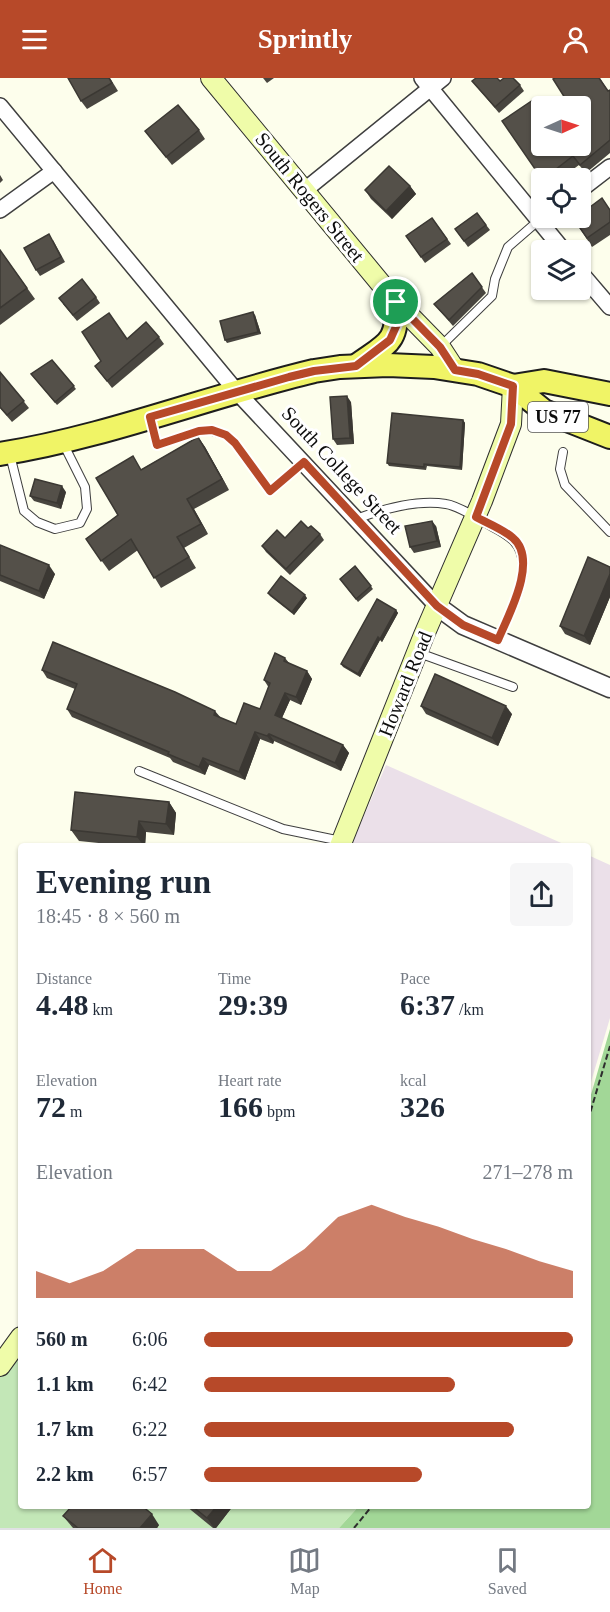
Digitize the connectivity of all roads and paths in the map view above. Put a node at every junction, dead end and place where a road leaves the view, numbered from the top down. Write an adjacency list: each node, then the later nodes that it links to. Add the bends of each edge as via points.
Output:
1 (211, 78): 8 (main road, South Rogers Street)
2 (443, 78): 3 (street)
3 (426, 83): 8 (street); 9 (street)
4 (0, 106): 6 (street, South College Street)
5 (610, 167): 7 (street)
6 (54, 171): 10 (street); 19 (street, South College Street)
7 (591, 182)
8 (305, 190): 13 (main road, South Rogers Street)
9 (531, 206)
10 (0, 210)
11 (531, 228): 15 (lane, via 508,247 492,296)
12 (591, 285): 14 (street)
13 (396, 302): 15 (main road, South Rogers Street); 16 (main road, via 398,322 390,340)
14 (610, 307)
15 (440, 347): 17 (main road, South Rogers Street)
16 (356, 366): 17 (main road, US 77); 19 (main road, US 77, via 314,371)
17 (455, 370): 18 (main road, US 77)
18 (513, 386): 20 (main road, US 77, via 544,381); 22 (main road, US 77, via 544,411); 27 (main road, Howard Road, via 511,424)
19 (237, 392): 21 (main road, US 77); 26 (street, South College Street)
20 (610, 394)
21 (150, 417): 23 (main road, US 77); 26 (lane, via 157,445 199,431 226,435 270,491)
22 (610, 437)
23 (62, 442): 25 (main road, US 77); 25 (lane, via 85,487 87,510 80,523 55,529 24,511)
24 (563, 452): 29 (lane, via 560,469 565,485)
25 (5, 453)
26 (304, 462): 28 (street, South College Street)
27 (476, 517): 28 (lane, via 447,504 411,504); 30 (main road, Howard Road); 31 (lane, via 513,538 522,553 521,584)
28 (357, 519): 30 (street, South College Street)
29 (610, 532)
30 (437, 606): 31 (street, South College Street, via 463,625); 32 (main road, Howard Road)
31 (498, 640): 34 (street, South College Street)
32 (417, 652): 33 (lane); 37 (main road, Howard Road)
33 (513, 687)
34 (610, 688)
35 (139, 771): 36 (lane, via 283,829)
36 (337, 843)
37 (341, 843)
38 (610, 1046): 39 (path)
39 (591, 1110)
40 (18, 1341): 41 (main road)
41 (0, 1366)
42 (370, 1509): 43 (path)
43 (354, 1528)

